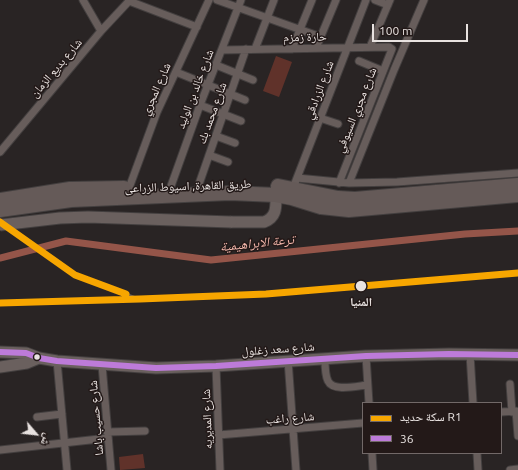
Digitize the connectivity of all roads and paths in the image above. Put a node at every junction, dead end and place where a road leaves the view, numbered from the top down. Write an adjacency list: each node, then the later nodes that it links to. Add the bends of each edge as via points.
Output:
1 (83, 0): 17 (street)
2 (130, 0): 15 (street); 17 (street, شارع بديع الزمان)
3 (208, 0): 15 (street, شارع المجري)
4 (217, 0): 13 (street)
5 (241, 0): 13 (street, شارع خالد بن الوليد)
6 (274, 0): 14 (street)
7 (312, 0): 16 (street)
8 (336, 0): 18 (street)
9 (366, 0): 21 (street, شارع الزرادقي)
10 (375, 0): 12 (street)
11 (424, 0): 49 (street)
12 (389, 3): 22 (street)
13 (238, 8): 14 (street); 26 (street, شارع خالد بن الوليد)
14 (267, 18): 16 (street); 24 (street)
15 (197, 27): 30 (street, شارع المجري)
16 (300, 30): 18 (street); 25 (street)
17 (101, 31): 43 (street, شارع بديع الزمان)
18 (321, 37): 20 (street)
19 (389, 47): 22 (street, حارة زمزم); 29 (street, شارع مجري السيوفي, via 392,50)
20 (316, 48): 21 (street, حارة زمزم); 25 (street, حارة زمزم)
21 (347, 48): 22 (street, حارة زمزم); 38 (street, شارع الزرادقي)
22 (370, 48)
23 (246, 49): 24 (street, حارة زمزم); 26 (street, حارة زمزم); 31 (street, شارع محمد بك)
24 (256, 49): 25 (street, حارة زمزم)
25 (292, 49)
26 (222, 50): 28 (street, شارع خالد بن الوليد)
27 (359, 61): 29 (street)
28 (216, 65): 31 (street); 33 (street, شارع خالد بن الوليد)
29 (383, 71): 48 (street, شارع مجري السيوفي)
30 (176, 72): 33 (street); 53 (street, شارع المجري, via 153,122)
31 (238, 74): 32 (street); 34 (street, شارع محمد بك)
32 (253, 80)
33 (208, 85): 34 (street); 36 (street, شارع خالد بن الوليد)
34 (231, 94): 35 (street); 37 (street, شارع محمد بك)
35 (245, 100)
36 (200, 105): 37 (street); 52 (street, شارع خالد بن الوليد)
37 (224, 114): 39 (street); 41 (street, شارع محمد بك)
38 (320, 118): 40 (street); 47 (street, شارع الزرادقي)
39 (241, 121)
40 (338, 124)
41 (216, 136): 42 (street); 44 (street, شارع محمد بك)
42 (235, 143)
43 (0, 152)
44 (209, 155): 45 (street); 50 (street, شارع محمد بك)
45 (228, 162)
46 (518, 173): 49 (street, طريق القاهرة, اسيوط الزراعى)
47 (295, 183): 48 (street, طريق القاهرة, اسيوط الزراعى); 50 (highway, طريق القاهرة, اسيوط الزراعى); 51 (highway, طريق القاهرة, اسيوط الزراعى, via 333,197 356,199)
48 (338, 183): 49 (street, طريق القاهرة, اسيوط الزراعى)
49 (349, 183)
50 (199, 184): 52 (highway, طريق القاهرة, اسيوط الزراعى)
51 (518, 185)
52 (172, 186): 53 (highway, طريق القاهرة, اسيوط الزراعى)
53 (129, 188): 54 (highway, طريق القاهرة, اسيوط الزراعى)
54 (70, 195): 55 (highway, طريق القاهرة, اسيوط الزراعى); 57 (highway, طريق القاهرة, اسيوط الزراعى); 58 (highway, طريق القاهرة, اسيوط الزراعى)
55 (276, 195): 56 (highway, طريق القاهرة, اسيوط الزراعى, via 322,207 348,210); 59 (main road, bridge, via 276,212 264,222 88,217)
56 (518, 195)
57 (0, 200)
58 (0, 210)
59 (0, 225)
60 (0, 352): 64 (main road, شارع سعد زغلول, via 26,353)
61 (470, 354): 62 (main road, شارع سعد زغلول); 63 (main road, شارع سعد زغلول); 74 (street)
62 (518, 355)
63 (366, 356): 65 (main road, شارع سعد زغلول); 72 (street)
64 (40, 358): 67 (main road, شارع سعد زغلول); 70 (main road, شارع سعد زغلول, via 27,363)
65 (325, 358): 66 (main road, شارع سعد زغلول); 72 (street, via 327,379 332,386 337,388)
66 (288, 360): 69 (main road, شارع سعد زغلول); 80 (street)
67 (57, 361): 68 (main road, شارع سعد زغلول); 77 (street)
68 (102, 365): 69 (main road, شارع سعد زغلول, via 156,368); 83 (street, شارع حسيب باشا)
69 (216, 366): 82 (street, شارع المديريه)
70 (0, 367)
71 (510, 384): 75 (street)
72 (367, 385): 73 (street)
73 (369, 402)
74 (473, 402)
75 (515, 411): 76 (street); 84 (street)
76 (502, 412)
77 (62, 414): 78 (street); 85 (street)
78 (37, 417)
79 (362, 423): 80 (street, شارع راغب)
80 (293, 429): 82 (street, شارع راغب); 93 (street)
81 (146, 431): 83 (street)
82 (218, 434): 92 (street, شارع المديريه)
83 (108, 435): 85 (street); 91 (street, شارع حسيب باشا)
84 (518, 436)
85 (65, 443): 86 (street); 90 (street)
86 (0, 450)
87 (372, 454): 94 (street)
88 (477, 454): 95 (street)
89 (518, 469): 96 (street)
90 (67, 470)
91 (112, 470)
92 (220, 470)
93 (296, 470)
94 (373, 470)
95 (478, 470)
96 (510, 470)

